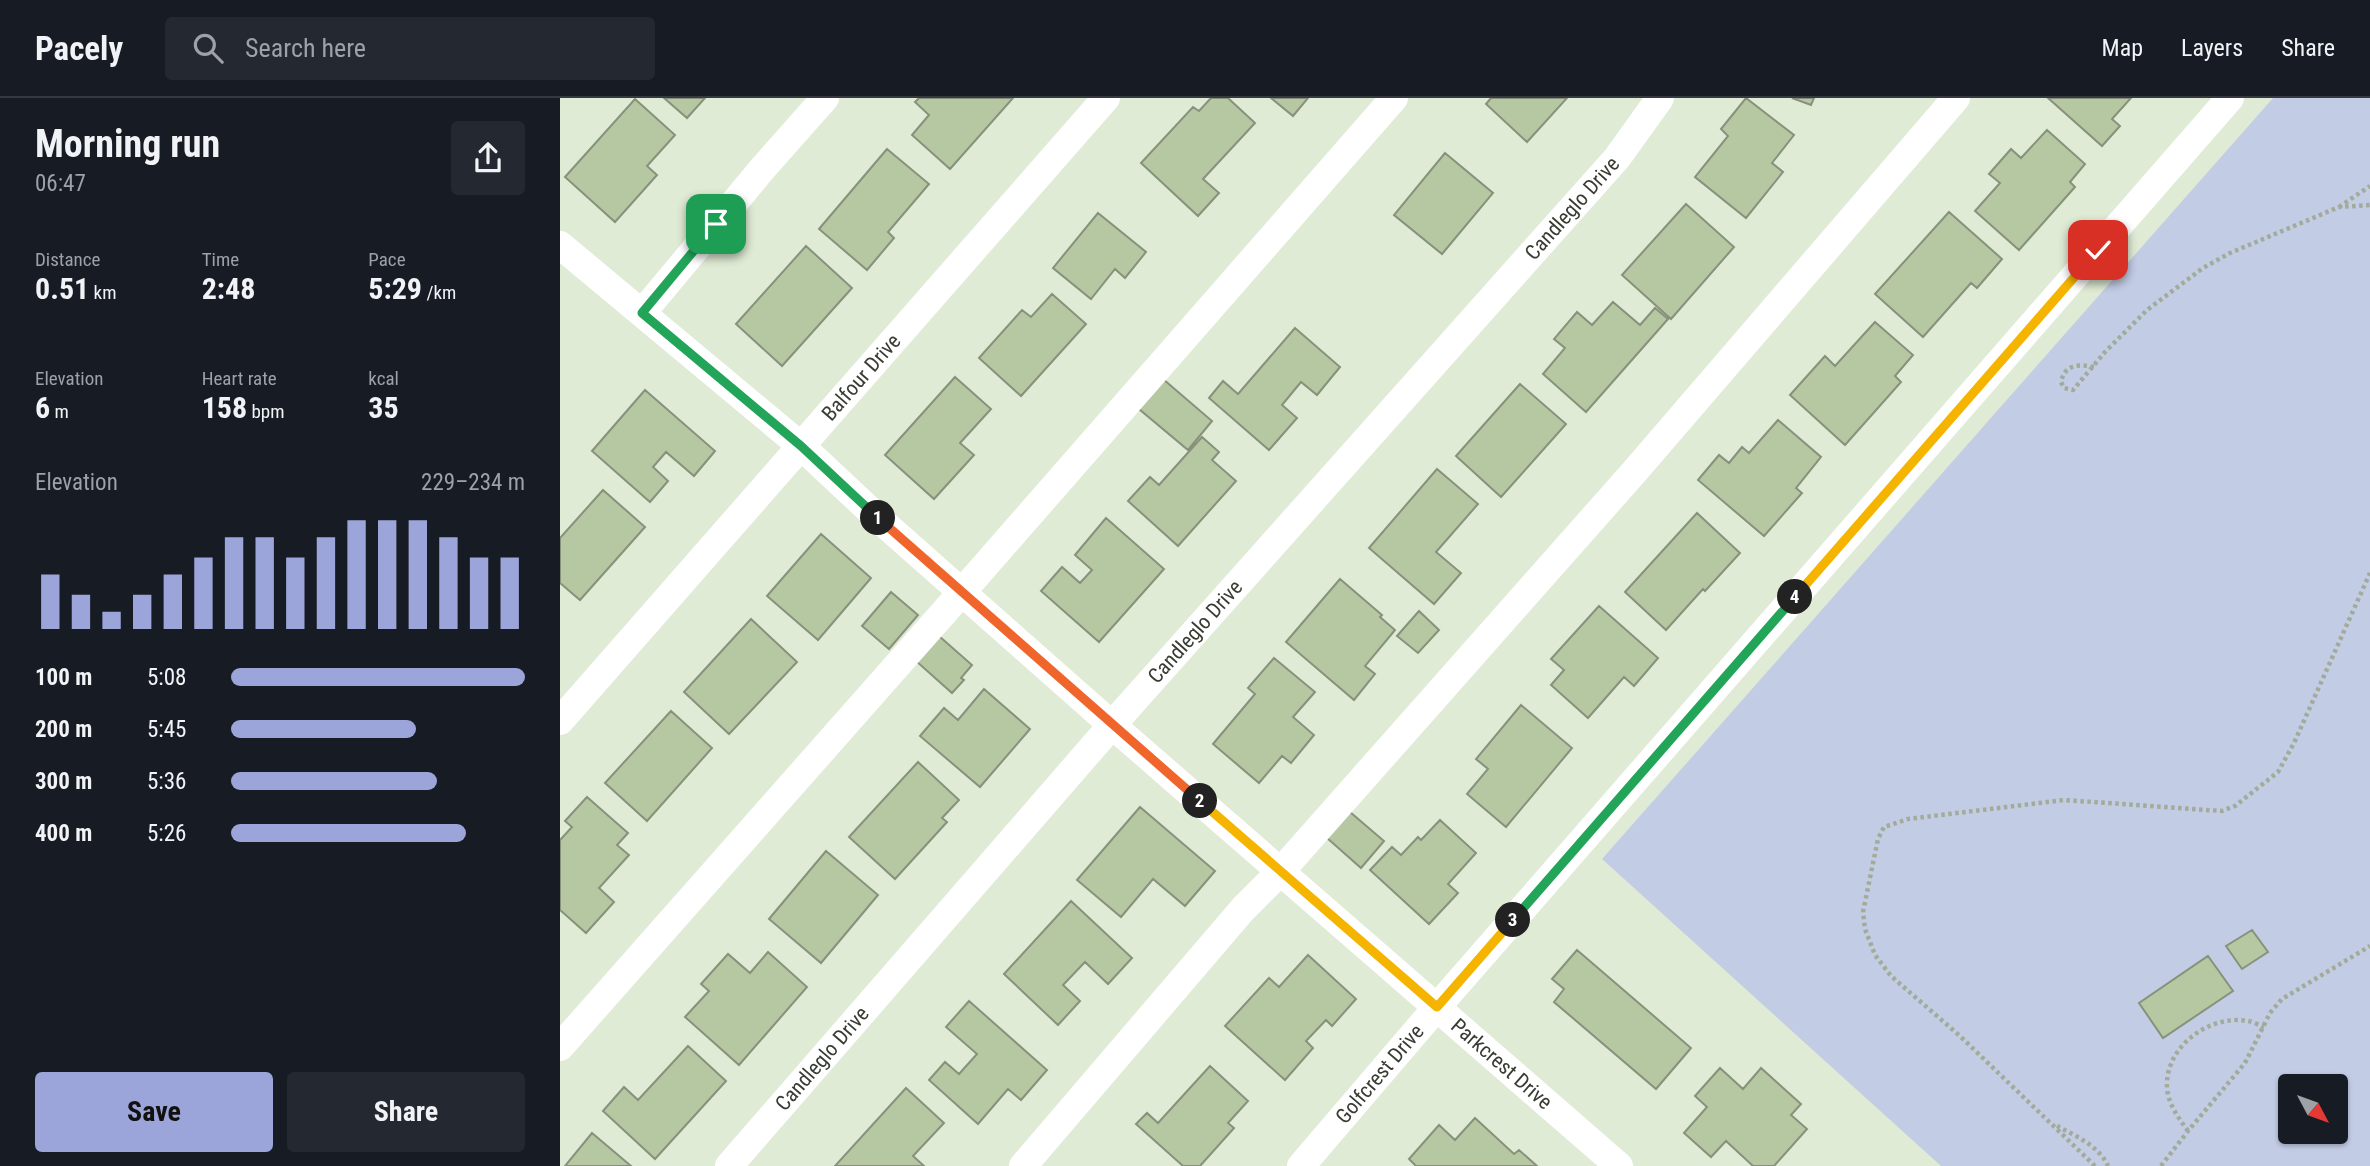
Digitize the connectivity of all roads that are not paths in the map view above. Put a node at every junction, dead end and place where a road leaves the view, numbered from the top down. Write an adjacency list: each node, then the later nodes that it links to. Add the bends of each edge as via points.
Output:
1 (825, 98): 8 (street)
2 (1106, 98): 9 (street, Balfour Drive)
3 (1394, 98): 10 (street)
4 (1660, 98): 12 (street, Candleglo Drive, via 1617,158)
5 (1956, 98): 13 (street, via 1635,471)
6 (2230, 98): 14 (street, Golfcrest Drive)
7 (560, 245): 8 (street, Parkcrest Drive)
8 (642, 313): 9 (street, Parkcrest Drive)
9 (801, 446): 10 (street, Parkcrest Drive); 11 (street, Balfour Drive)
10 (962, 592): 12 (street, Parkcrest Drive); 15 (street)
11 (560, 721)
12 (1112, 725): 13 (street, Parkcrest Drive); 16 (street, Candleglo Drive)
13 (1281, 871): 14 (street, Parkcrest Drive); 17 (street)
14 (1437, 1007): 18 (street, Golfcrest Drive); 19 (street, Parkcrest Drive)
15 (560, 1046)
16 (729, 1166)
17 (1023, 1166)
18 (1301, 1166)
19 (1619, 1166)

